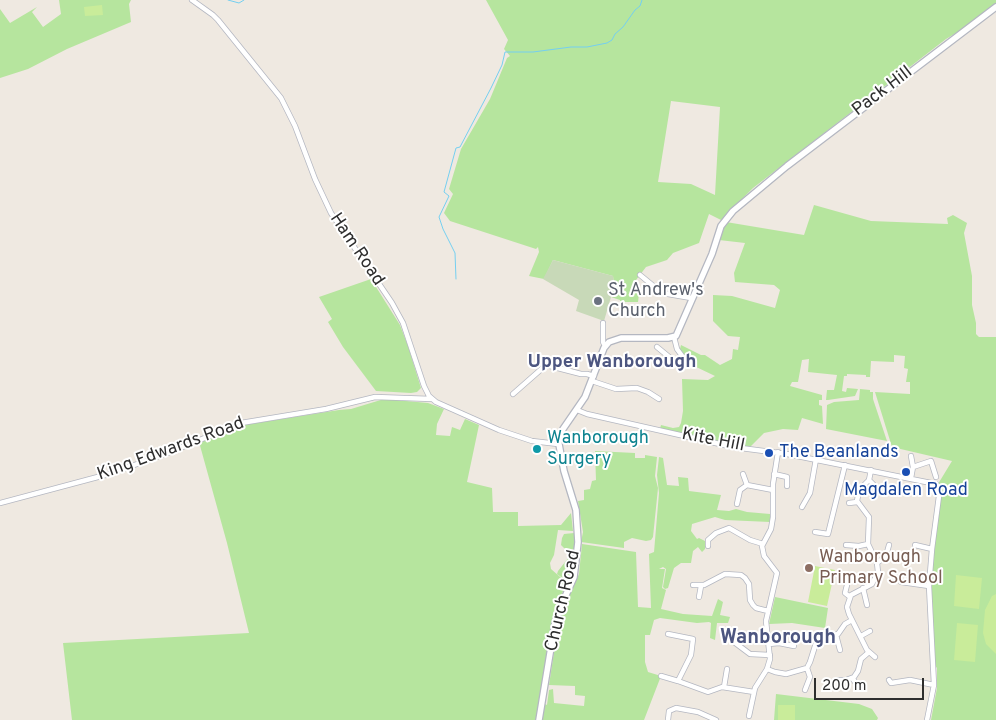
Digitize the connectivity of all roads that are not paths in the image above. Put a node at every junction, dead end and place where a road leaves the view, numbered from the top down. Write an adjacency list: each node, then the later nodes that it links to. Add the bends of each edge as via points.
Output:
1 (192, 0): 11 (street, Ham Road, via 218,20 280,98 331,213 403,323 424,386)
2 (996, 7): 4 (street, Pack Hill, via 737,207 722,223 712,254)
3 (640, 275): 4 (street, via 662,293)
4 (691, 298): 6 (street, via 680,330)
5 (603, 323): 7 (street)
6 (674, 337): 7 (street, via 621,338); 8 (street, via 677,349 687,361 679,365)
7 (605, 346): 9 (street)
8 (657, 347)
9 (593, 378): 10 (street, via 548,365); 12 (street, via 616,389 640,389); 13 (street)
10 (513, 394)
11 (432, 399): 14 (street, via 499,430 532,441); 31 (street, King Edwards Road, via 375,398 241,423 133,466)
12 (659, 399)
13 (577, 410): 14 (street, via 563,429); 15 (street, Kite Hill, via 733,447)
14 (558, 444): 82 (street, Church Road, via 576,510 578,542 574,577 555,624)
15 (778, 452): 17 (street, Kite Hill); 22 (street)
16 (912, 456): 19 (street)
17 (816, 460): 18 (street, Kite Hill); 34 (street, via 810,493)
18 (845, 465): 20 (street, Kite Hill); 35 (street, via 828,534)
19 (913, 467): 23 (street, via 931,461); 24 (street)
20 (871, 470): 24 (street, Kite Hill); 25 (street)
21 (743, 474): 26 (street)
22 (774, 474): 27 (street, via 787,477); 28 (street)
23 (936, 477)
24 (911, 478): 42 (street, Kite Hill, via 937,486 939,496)
25 (869, 480): 29 (street); 30 (street, via 859,490)
26 (747, 485): 28 (street); 33 (street, via 740,490)
27 (788, 486)
28 (773, 490): 37 (street, via 773,517)
29 (879, 490)
30 (857, 502): 32 (street); 39 (street, via 869,517)
31 (0, 503)
32 (849, 503)
33 (737, 504)
34 (802, 507)
35 (815, 532)
36 (706, 541): 37 (street, via 729,528)
37 (763, 544): 55 (street, via 764,556 778,573)
38 (846, 544): 39 (street)
39 (868, 544): 43 (street)
40 (889, 545): 43 (street, via 886,556)
41 (914, 545): 42 (street)
42 (932, 549): 50 (street)
43 (877, 563): 51 (street, via 875,580)
44 (748, 571): 45 (street)
45 (742, 576): 49 (street, via 725,574); 55 (street, via 749,585 752,604)
46 (849, 577): 53 (street, via 846,593)
47 (904, 584): 50 (street)
48 (693, 585): 49 (street)
49 (701, 586): 52 (street)
50 (929, 586): 76 (street)
51 (863, 588): 53 (street); 54 (street)
52 (699, 597)
53 (850, 597): 56 (street, via 847,609)
54 (867, 605)
55 (768, 611): 62 (street)
56 (852, 620): 59 (street); 60 (street)
57 (870, 632): 60 (street)
58 (668, 634): 75 (street, via 694,637 691,655)
59 (836, 635): 64 (street); 68 (street, via 816,643)
60 (862, 636): 65 (street)
61 (730, 639): 66 (street, via 750,654)
62 (769, 644): 63 (street); 66 (street)
63 (791, 644)
64 (840, 650)
65 (868, 652): 67 (street); 72 (street)
66 (770, 655): 70 (street)
67 (875, 657)
68 (807, 668): 70 (street, via 786,674); 79 (street, via 810,677)
69 (728, 669): 77 (street)
70 (768, 669): 80 (street)
71 (661, 676): 75 (street)
72 (852, 678): 73 (street); 78 (street)
73 (838, 680)
74 (889, 680): 76 (street)
75 (678, 681): 77 (street, via 710,692)
76 (934, 685): 85 (street)
77 (724, 687): 80 (street)
78 (860, 687)
79 (805, 690)
80 (754, 692): 81 (street)
81 (752, 713)
82 (539, 720)
83 (668, 720): 84 (street, via 669,711 676,708)
84 (716, 720)
85 (927, 720)

